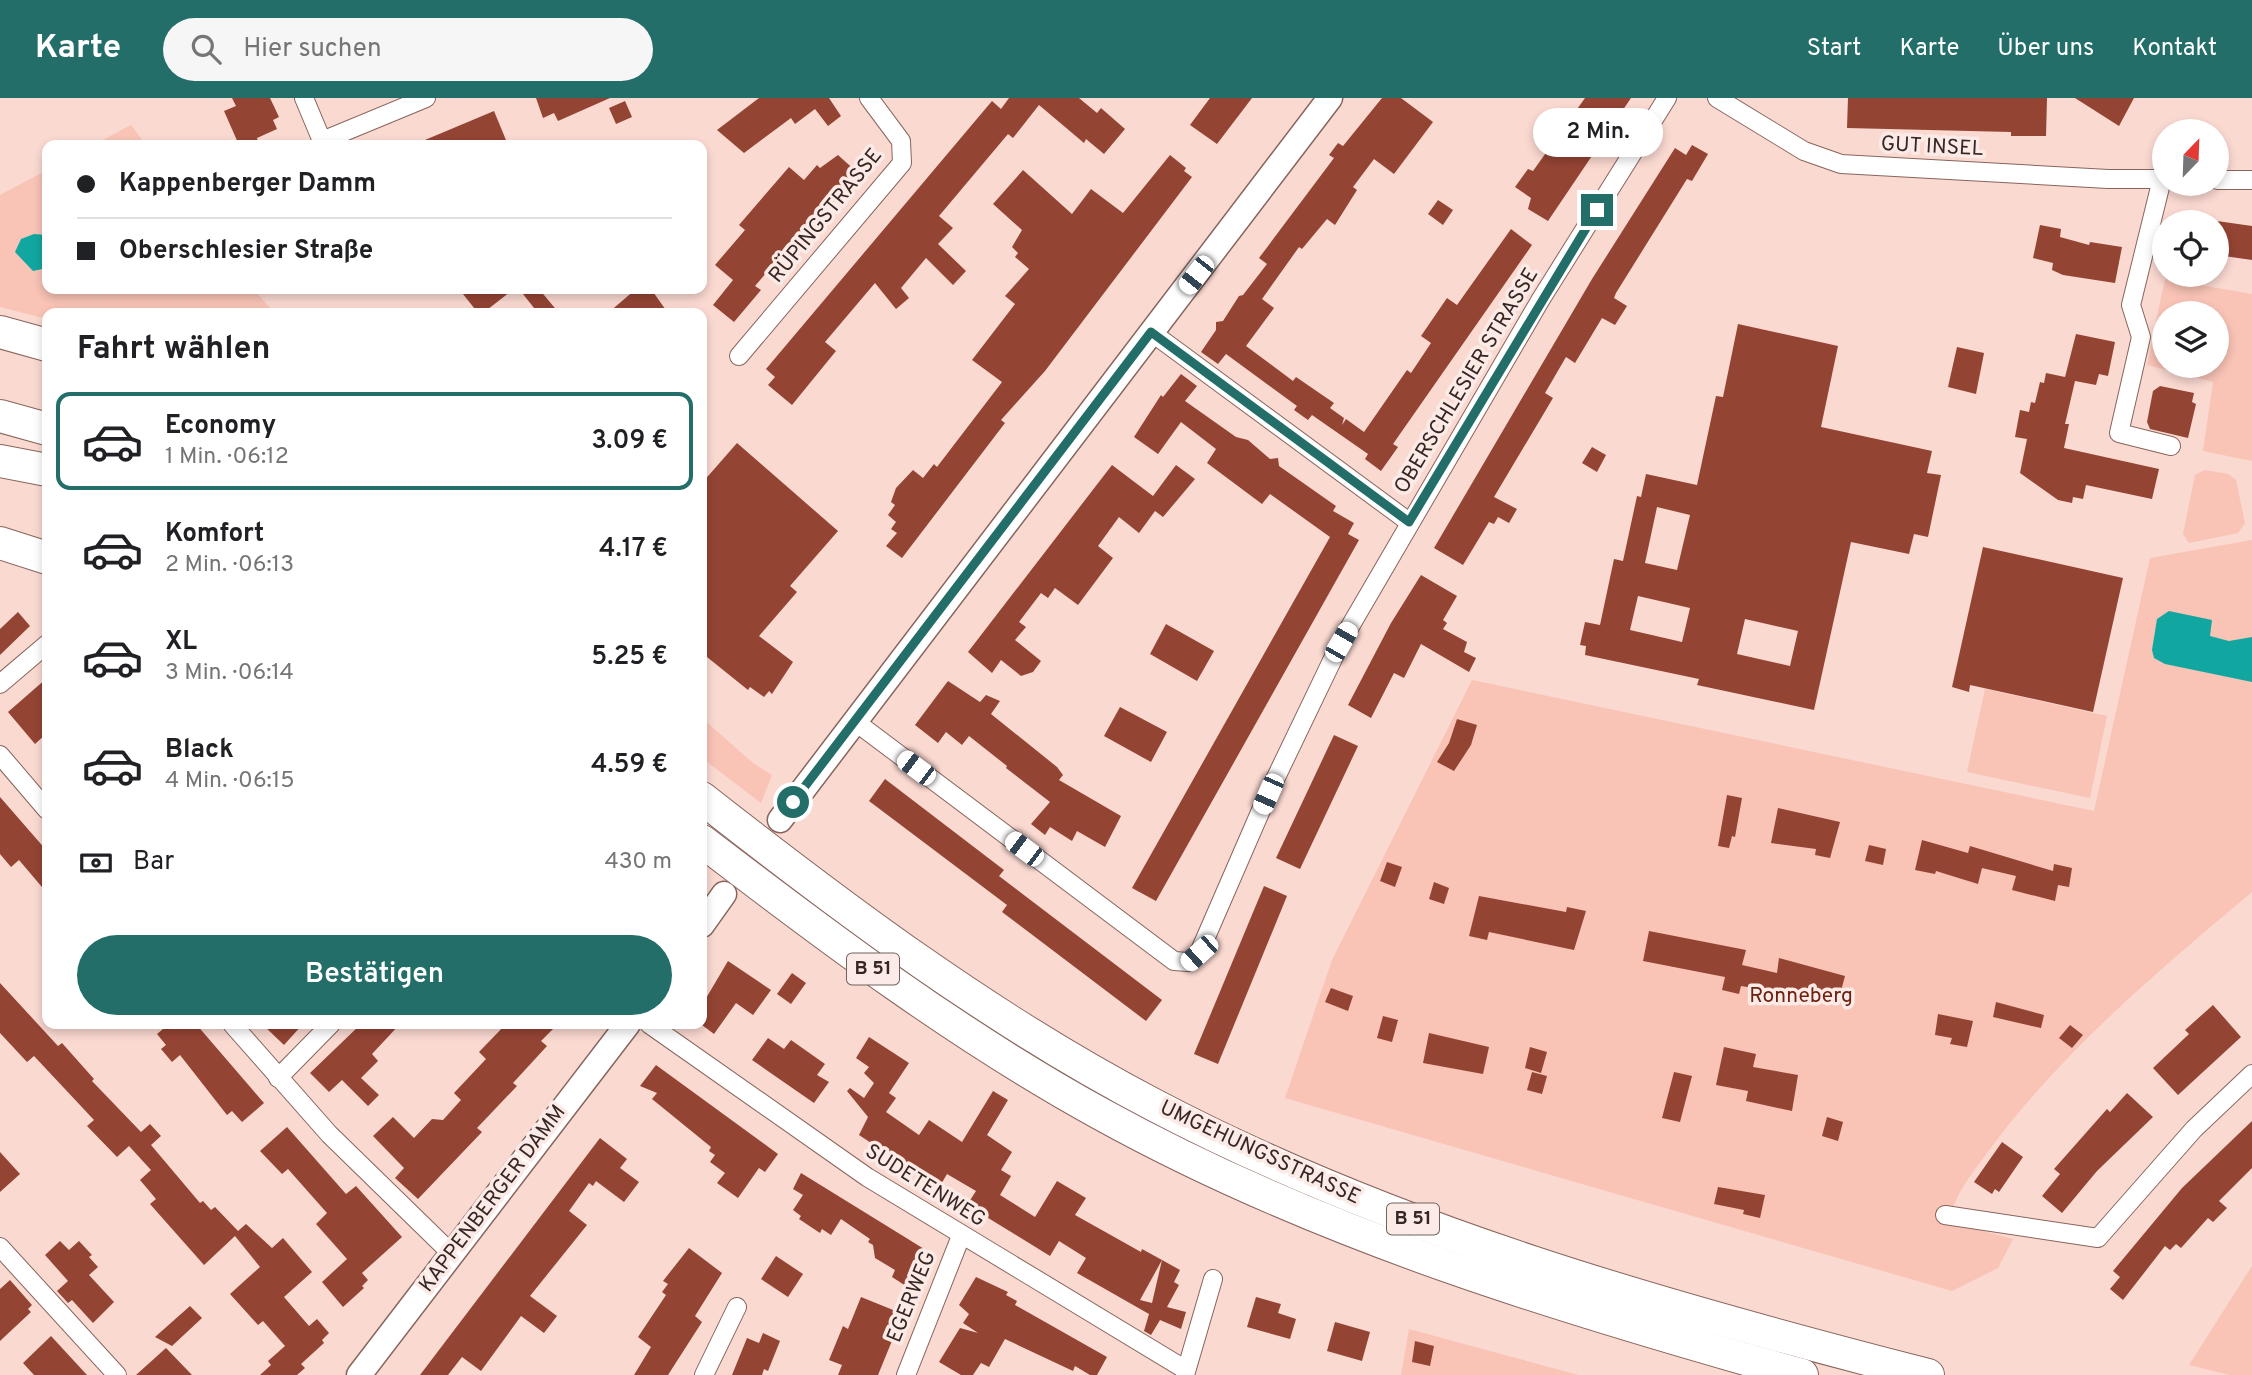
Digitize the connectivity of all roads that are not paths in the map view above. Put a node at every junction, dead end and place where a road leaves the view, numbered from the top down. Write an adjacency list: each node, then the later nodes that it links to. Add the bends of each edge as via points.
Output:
1 (304, 98): 7 (street)
2 (426, 98): 8 (street)
3 (869, 98): 16 (street, RÜPINGSTRASSE, via 901,141 902,163)
4 (1329, 98): 14 (main road)
5 (1667, 98): 22 (street, OBERSCHLESIER STRASSE)
6 (1717, 98): 9 (street, GUT INSEL, via 1804,151 1841,164)
7 (322, 140)
8 (324, 140)
9 (2152, 179)
10 (2230, 180): 11 (street)
11 (2252, 180)
12 (2159, 196): 19 (street, GUT INSEL, via 2132,305 2141,337 2119,433)
13 (0, 332): 15 (highway)
14 (1151, 332): 22 (street); 27 (main road)
15 (42, 344)
16 (739, 356)
17 (0, 416): 18 (highway)
18 (42, 428)
19 (2171, 446)
20 (0, 461): 21 (highway)
21 (42, 469)
22 (1409, 522): 27 (street, OBERSCHLESIER STRASSE, via 1315,693 1199,953 1188,962 1174,961)
23 (0, 543): 24 (highway)
24 (42, 556)
25 (42, 648): 26 (street)
26 (0, 684)
27 (853, 720): 31 (main road)
28 (0, 755): 30 (street)
29 (707, 802): 53 (highway, UMGEHUNGSSTRASSE / B 51, via 846,908 1001,1017 1118,1085 1254,1154 1389,1210 1542,1263)
30 (42, 804)
31 (780, 820)
32 (707, 845): 52 (highway, UMGEHUNGSSTRASSE / B 51, via 839,945 976,1040 1102,1114 1231,1180 1450,1267)
33 (724, 894): 34 (main road)
34 (707, 918)
35 (236, 1029): 40 (street)
36 (326, 1029): 40 (street)
37 (624, 1029): 44 (main road, KAPPENBERGER DAMM)
38 (656, 1029): 42 (street, SUDETENWEG, via 809,1139)
39 (2252, 1074): 41 (street, via 2194,1129 2098,1238)
40 (278, 1078): 44 (street)
41 (1945, 1214)
42 (961, 1236): 47 (street, SUDETENWEG); 51 (street, EGERWEG)
43 (0, 1247): 48 (street)
44 (452, 1254): 49 (main road, KAPPENBERGER DAMM)
45 (1213, 1279): 47 (street)
46 (737, 1307): 50 (street)
47 (1186, 1372)
48 (117, 1375)
49 (359, 1375)
50 (704, 1375)
51 (906, 1375)
52 (1802, 1375)
53 (1928, 1375)

